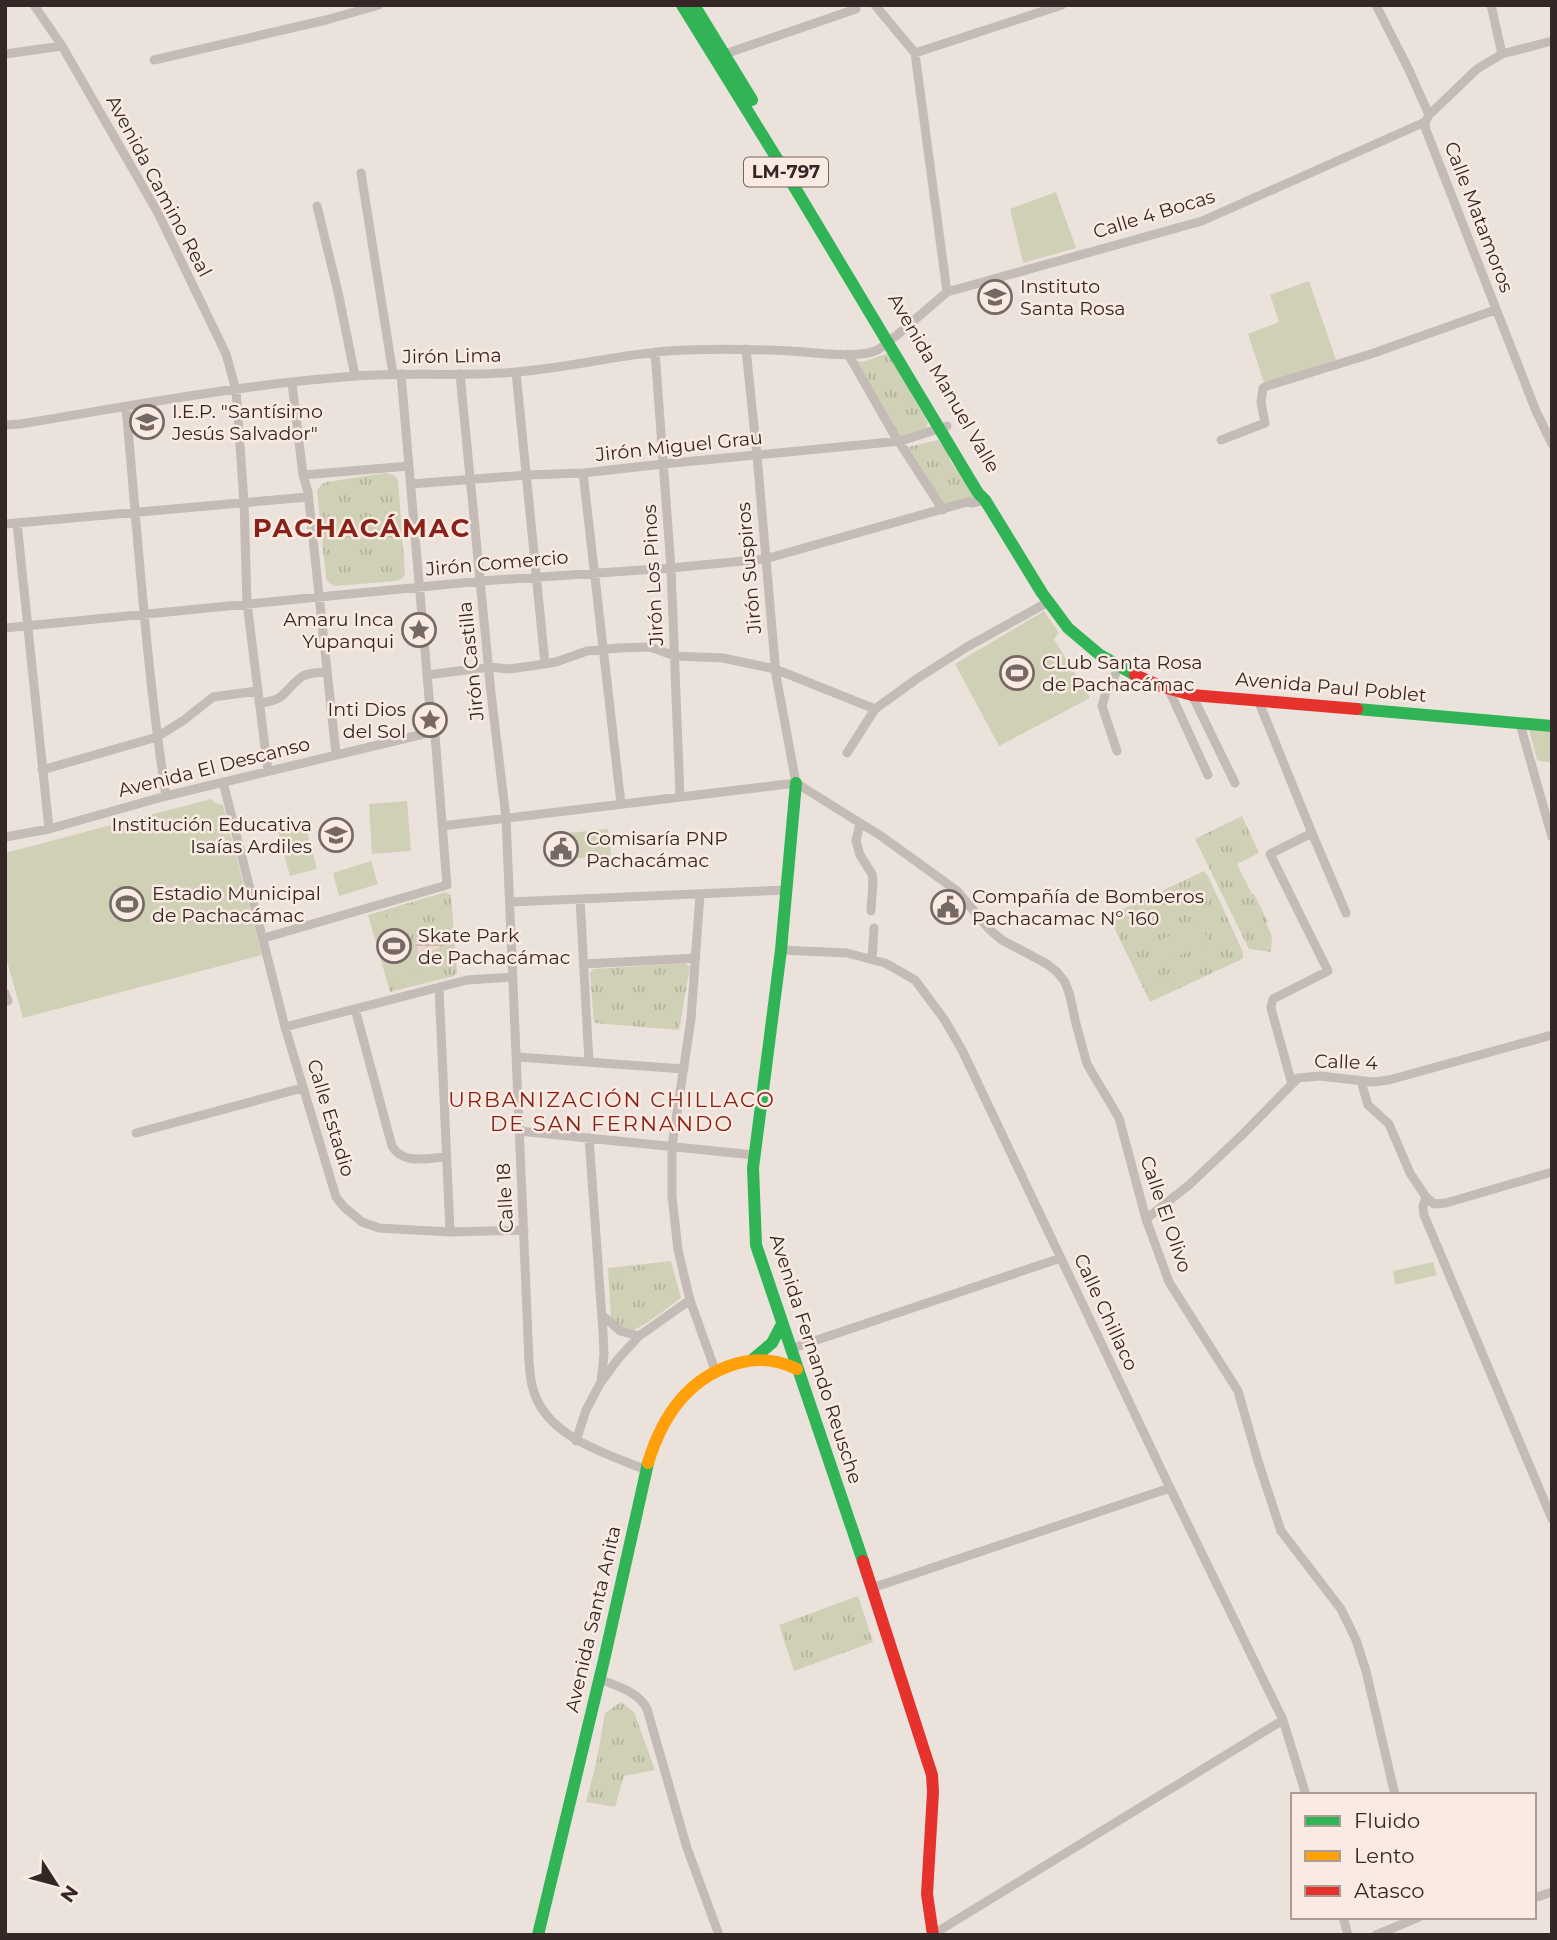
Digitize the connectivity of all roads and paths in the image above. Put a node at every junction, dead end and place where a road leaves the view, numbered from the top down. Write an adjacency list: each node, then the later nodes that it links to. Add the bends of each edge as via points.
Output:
1 (34, 5): 11 (street, Avenida Camino Real)
2 (379, 5): 16 (street)
3 (681, 5): 15 (street, Avenida Manuel Valle / LM-797)
4 (694, 5): 15 (street, Avenida Manuel Valle / LM-797)
5 (875, 5): 12 (street)
6 (1062, 5): 12 (street)
7 (1376, 5): 17 (street, Calle Matamoros, via 1409,69)
8 (1491, 5): 14 (street)
9 (856, 9): 15 (street)
10 (1552, 41): 14 (street, Calle 4 Bocas)
11 (62, 46): 13 (street); 31 (street, Avenida Camino Real, via 158,213 226,354)
12 (915, 53): 20 (street)
13 (5, 54)
14 (1502, 54): 17 (street, Calle 4 Bocas, via 1477,69)
15 (719, 56): 22 (street, Avenida Manuel Valle / LM-797)
16 (154, 60)
17 (1427, 118): 20 (street, Calle 4 Bocas, via 1202,221); 21 (street, Calle Matamoros, via 1426,130)
18 (360, 173): 27 (street)
19 (317, 206): 29 (street)
20 (947, 292): 22 (street, Calle 4 Bocas)
21 (1495, 310): 35 (street, via 1266,386 1261,397 1265,423); 37 (street, Calle Matamoros)
22 (892, 338): 25 (street, Jirón Lima, via 877,351); 34 (street, Avenida Manuel Valle / LM-797)
23 (746, 349): 24 (street, Jirón Lima); 25 (street, Jirón Lima); 38 (street, Jirón Suspiros)
24 (655, 352): 26 (street, Jirón Lima); 39 (street, Jirón Los Pinos)
25 (848, 354): 36 (street)
26 (516, 372): 28 (street, Jirón Lima); 43 (street)
27 (397, 374): 28 (street, Jirón Lima); 29 (street, Jirón Lima); 40 (street)
28 (460, 374): 44 (street, Jirón Castilla)
29 (355, 376): 30 (street, Jirón Lima)
30 (292, 383): 31 (street, Jirón Lima); 42 (street)
31 (236, 390): 32 (street, Jirón Lima); 48 (street, Avenida Camino Real)
32 (126, 407): 33 (street, Jirón Lima); 50 (street)
33 (5, 425)
34 (944, 427): 36 (street, Jirón Miguel Grau); 47 (street, Avenida Manuel Valle / LM-797)
35 (1221, 440)
36 (899, 441): 38 (street, Jirón Miguel Grau); 49 (street)
37 (1552, 444)
38 (757, 455): 39 (street, Jirón Miguel Grau); 53 (street, Jirón Suspiros)
39 (663, 464): 41 (street, Jirón Miguel Grau); 54 (street, Jirón Los Pinos)
40 (409, 466): 42 (street); 45 (street)
41 (583, 474): 43 (street, Jirón Miguel Grau); 55 (street)
42 (303, 475): 46 (street)
43 (528, 475): 44 (street, Jirón Miguel Grau); 56 (street)
44 (471, 480): 45 (street, Jirón Miguel Grau); 57 (street, Jirón Castilla)
45 (411, 484): 58 (street)
46 (308, 497): 48 (street); 59 (street)
47 (985, 500): 49 (street, Jirón Comercio); 60 (street, Avenida Paul Poblet / LM-797)
48 (244, 502): 50 (street); 61 (street, Avenida Camino Real)
49 (943, 510): 53 (street, Jirón Comercio)
50 (135, 512): 51 (street); 62 (street)
51 (17, 523): 52 (street); 63 (street)
52 (5, 524)
53 (765, 559): 54 (street, Jirón Comercio); 70 (street, Jirón Suspiros)
54 (671, 568): 55 (street, Jirón Comercio); 66 (street, Jirón Los Pinos)
55 (595, 573): 56 (street, Jirón Comercio); 65 (street)
56 (536, 576): 57 (street, Jirón Comercio); 67 (street)
57 (481, 581): 58 (street, Jirón Comercio); 68 (street, Jirón Castilla)
58 (419, 587): 59 (street, Jirón Comercio); 72 (street)
59 (319, 598): 61 (street, Jirón Comercio); 71 (street)
60 (1048, 602): 69 (street, Avenida Paul Poblet / LM-797, via 1073,633); 78 (street, via 967,647)
61 (247, 603): 62 (street, Jirón Comercio); 74 (street, Avenida Camino Real)
62 (144, 614): 63 (street, Jirón Comercio); 82 (street)
63 (27, 626): 64 (street, Jirón Comercio); 86 (street)
64 (5, 628)
65 (604, 650): 66 (street, via 650,647); 67 (street); 94 (street)
66 (675, 656): 70 (street, via 723,658); 93 (street, Jirón Los Pinos)
67 (545, 664): 68 (street)
68 (489, 667): 72 (street); 95 (street, Jirón Castilla)
69 (1119, 667): 73 (street, Avenida Paul Poblet / LM-797); 83 (street, via 1102,706)
70 (775, 669): 78 (street); 90 (street, Jirón Suspiros)
71 (327, 672): 77 (street, via 301,676 280,698); 85 (street)
72 (427, 675): 81 (street)
73 (1168, 690): 75 (street, Avenida Paul Poblet / LM-797); 88 (street)
74 (257, 691): 77 (street, Avenida Camino Real); 82 (street, via 214,697)
75 (1192, 695): 76 (street, Avenida Paul Poblet / LM-797); 91 (street)
76 (1258, 700): 79 (street, Avenida Paul Poblet / LM-797); 99 (street)
77 (259, 704): 87 (street, Avenida Camino Real)
78 (875, 709): 84 (street)
79 (1520, 724): 80 (street, Avenida Paul Poblet / LM-797); 101 (street)
80 (1549, 724)
81 (432, 732): 85 (street, Avenida El Descanso); 97 (street)
82 (157, 737): 86 (street); 92 (street)
83 (1117, 751)
84 (847, 753)
85 (336, 754): 87 (street, Avenida El Descanso)
86 (41, 770): 98 (street)
87 (268, 771): 89 (street, Avenida El Descanso)
88 (1208, 775)
89 (223, 782): 92 (street, Avenida El Descanso); 109 (street, Calle Estadio)
90 (796, 783): 93 (street); 96 (street, Calle El Olivo); 102 (street, Avenida Fernando Reusche)
91 (1235, 783)
92 (166, 796): 98 (street, Avenida El Descanso)
93 (680, 797): 94 (street)
94 (621, 804): 95 (street)
95 (506, 818): 97 (street); 105 (street, Calle 18)
96 (860, 823): 106 (street, via 856,841 872,874); 133 (street, Calle El Olivo, via 957,891 998,936 1047,964 1065,982 1087,1064 1119,1118)
97 (442, 826): 109 (street, via 447,885)
98 (49, 829): 100 (street, Avenida El Descanso)
99 (1311, 833): 107 (street); 123 (street, via 1270,855 1328,971 1273,999 1272,1012)
100 (5, 837)
101 (1552, 838)
102 (787, 890): 103 (street); 110 (street, Avenida Fernando Reusche)
103 (700, 894): 104 (street); 111 (street)
104 (580, 899): 105 (street); 113 (street)
105 (510, 902): 114 (street, Calle 18)
106 (871, 911)
107 (1346, 913)
108 (874, 929): 112 (street)
109 (264, 937): 117 (street, Calle Estadio)
110 (781, 950): 112 (street, Calle Chillaco, via 847,953); 129 (street, Avenida Fernando Reusche)
111 (696, 958): 113 (street); 121 (street)
112 (872, 959): 136 (street, Calle Chillaco, via 915,980 944,1019)
113 (584, 964): 120 (street)
114 (513, 976): 115 (street); 119 (street, Calle 18)
115 (439, 987): 116 (street); 130 (street)
116 (355, 1009): 117 (street); 130 (street, via 391,1146 403,1158)
117 (285, 1027): 124 (street, Calle Estadio)
118 (1552, 1035): 122 (street, Calle 4, via 1389,1080)
119 (517, 1057): 120 (street); 125 (street, Calle 18)
120 (589, 1062): 121 (street)
121 (684, 1069): 128 (street)
122 (1361, 1081): 123 (street, Calle 4, via 1320,1076); 132 (street, via 1368,1105 1389,1124)
123 (1293, 1084): 133 (street, Calle 4, via 1189,1185)
124 (303, 1088): 126 (street); 135 (street, Calle Estadio, via 336,1197 344,1207 362,1222 379,1228)
125 (519, 1130): 127 (street); 134 (street, Calle 18)
126 (136, 1133)
127 (589, 1138): 128 (street); 138 (street)
128 (672, 1146): 129 (street); 137 (street, via 674,1223)
129 (754, 1155): 139 (street, Avenida Fernando Reusche, via 756,1245)
130 (446, 1157): 135 (street)
131 (1552, 1172): 132 (street, via 1446,1203 1434,1204)
132 (1426, 1197): 149 (street, via 1424,1216)
133 (1146, 1219): 154 (street, Calle El Olivo, via 1169,1282 1238,1391 1281,1531 1341,1609 1356,1640)
134 (524, 1230): 135 (street, Calle Estadio); 146 (street, Calle 18, via 533,1391 544,1411)
135 (450, 1231)
136 (1060, 1258): 141 (street); 148 (street, Calle Chillaco)
137 (690, 1300): 140 (street); 144 (street)
138 (602, 1315): 140 (street, via 620,1331); 145 (street)
139 (782, 1324): 141 (street, Avenida Fernando Reusche); 142 (street, Avenida Santa Anita, via 772,1343)
140 (639, 1336): 145 (street)
141 (790, 1349): 143 (street, Avenida Fernando Reusche)
142 (752, 1359): 143 (street, Avenida Santa Anita, via 777,1360); 144 (street, Avenida Santa Anita)
143 (797, 1368): 150 (street, Avenida Fernando Reusche)
144 (715, 1370): 147 (street, Avenida Santa Anita, via 671,1410)
145 (601, 1382): 146 (street)
146 (576, 1441): 147 (street, Calle 18)
147 (647, 1470): 151 (street, Avenida Santa Anita)
148 (1170, 1488): 150 (street); 152 (street, Calle Chillaco)
149 (1552, 1519)
150 (872, 1588): 158 (street, Avenida Fernando Reusche, via 932,1775 928,1894)
151 (600, 1679): 156 (street, Avenida Santa Anita); 157 (street, via 633,1693 647,1709 687,1848)
152 (1283, 1720): 153 (street, Calle Chillaco); 158 (street)
153 (1305, 1793)
154 (1395, 1793)
155 (1414, 1919): 159 (street)
156 (538, 1935)
157 (719, 1935)
158 (933, 1935)
159 (1376, 1935)

